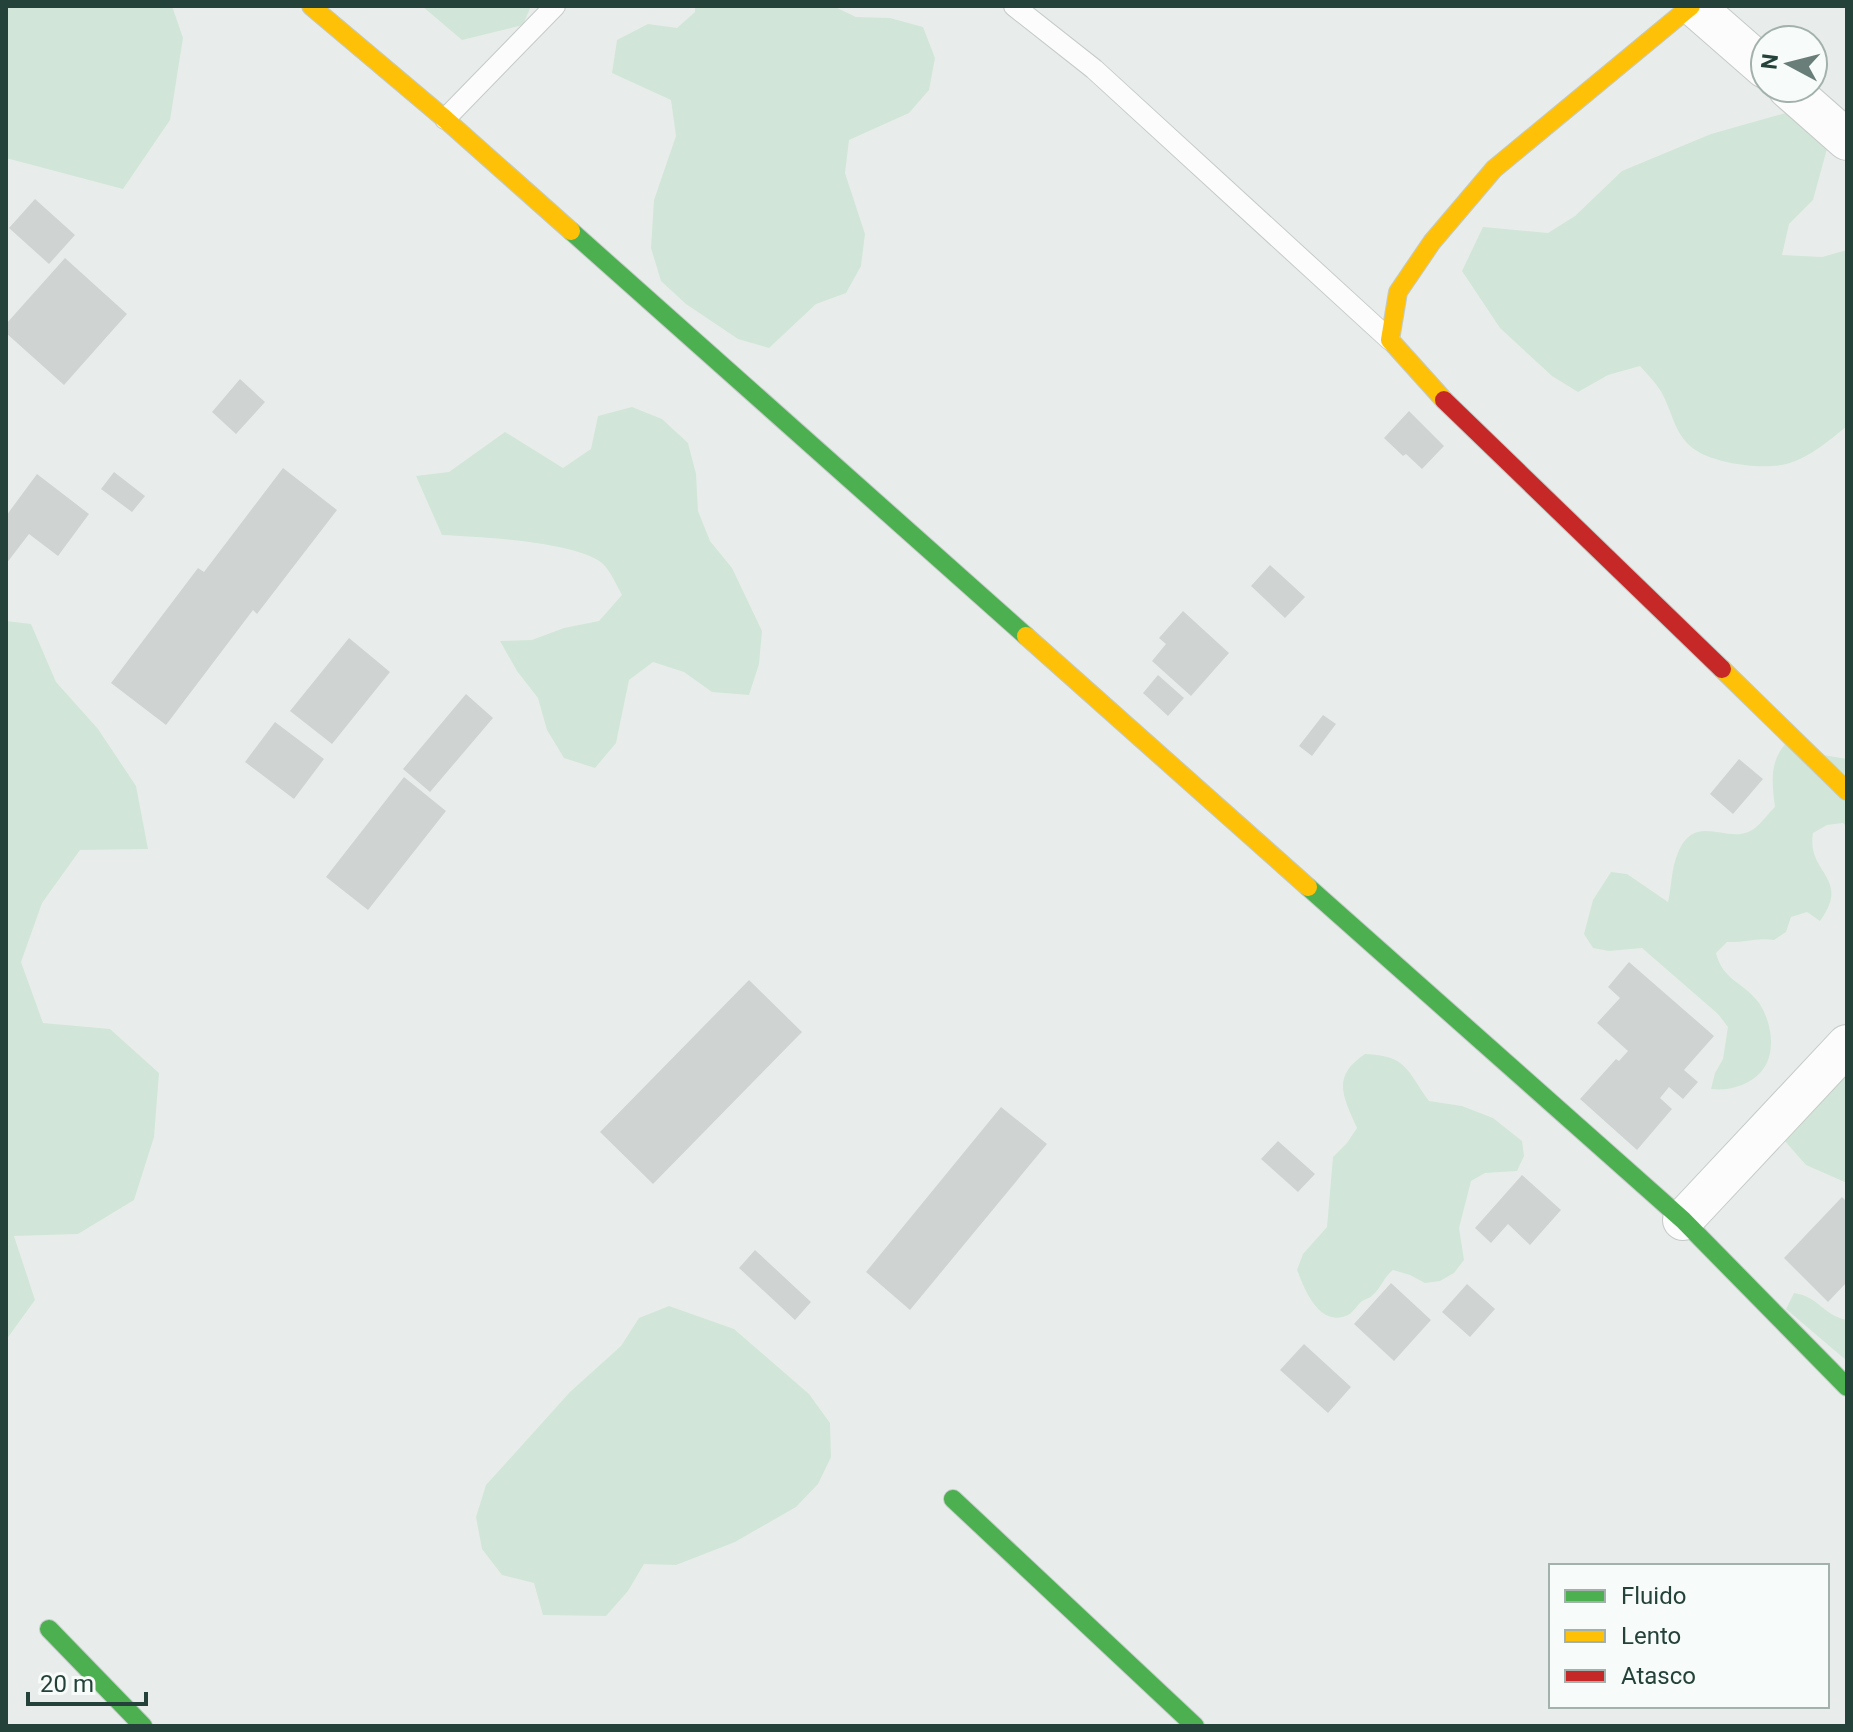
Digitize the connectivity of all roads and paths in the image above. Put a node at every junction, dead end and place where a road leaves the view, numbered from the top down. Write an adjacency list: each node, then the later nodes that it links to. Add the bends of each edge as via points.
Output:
1 (311, 6): 7 (street)
2 (555, 6): 7 (lane)
3 (1014, 6): 9 (lane, via 1094,69)
4 (1692, 6): 5 (street); 9 (street, via 1494,169 1398,292)
5 (1749, 54)
6 (1806, 104): 8 (street)
7 (445, 119): 12 (street)
8 (1847, 140)
9 (1390, 340): 10 (street, via 1441,397)
10 (1847, 791)
11 (1847, 1045): 12 (street)
12 (1683, 1220): 13 (street)
13 (1847, 1387)
14 (953, 1499): 17 (street)
15 (49, 1629): 16 (street)
16 (143, 1726)
17 (1195, 1726)

